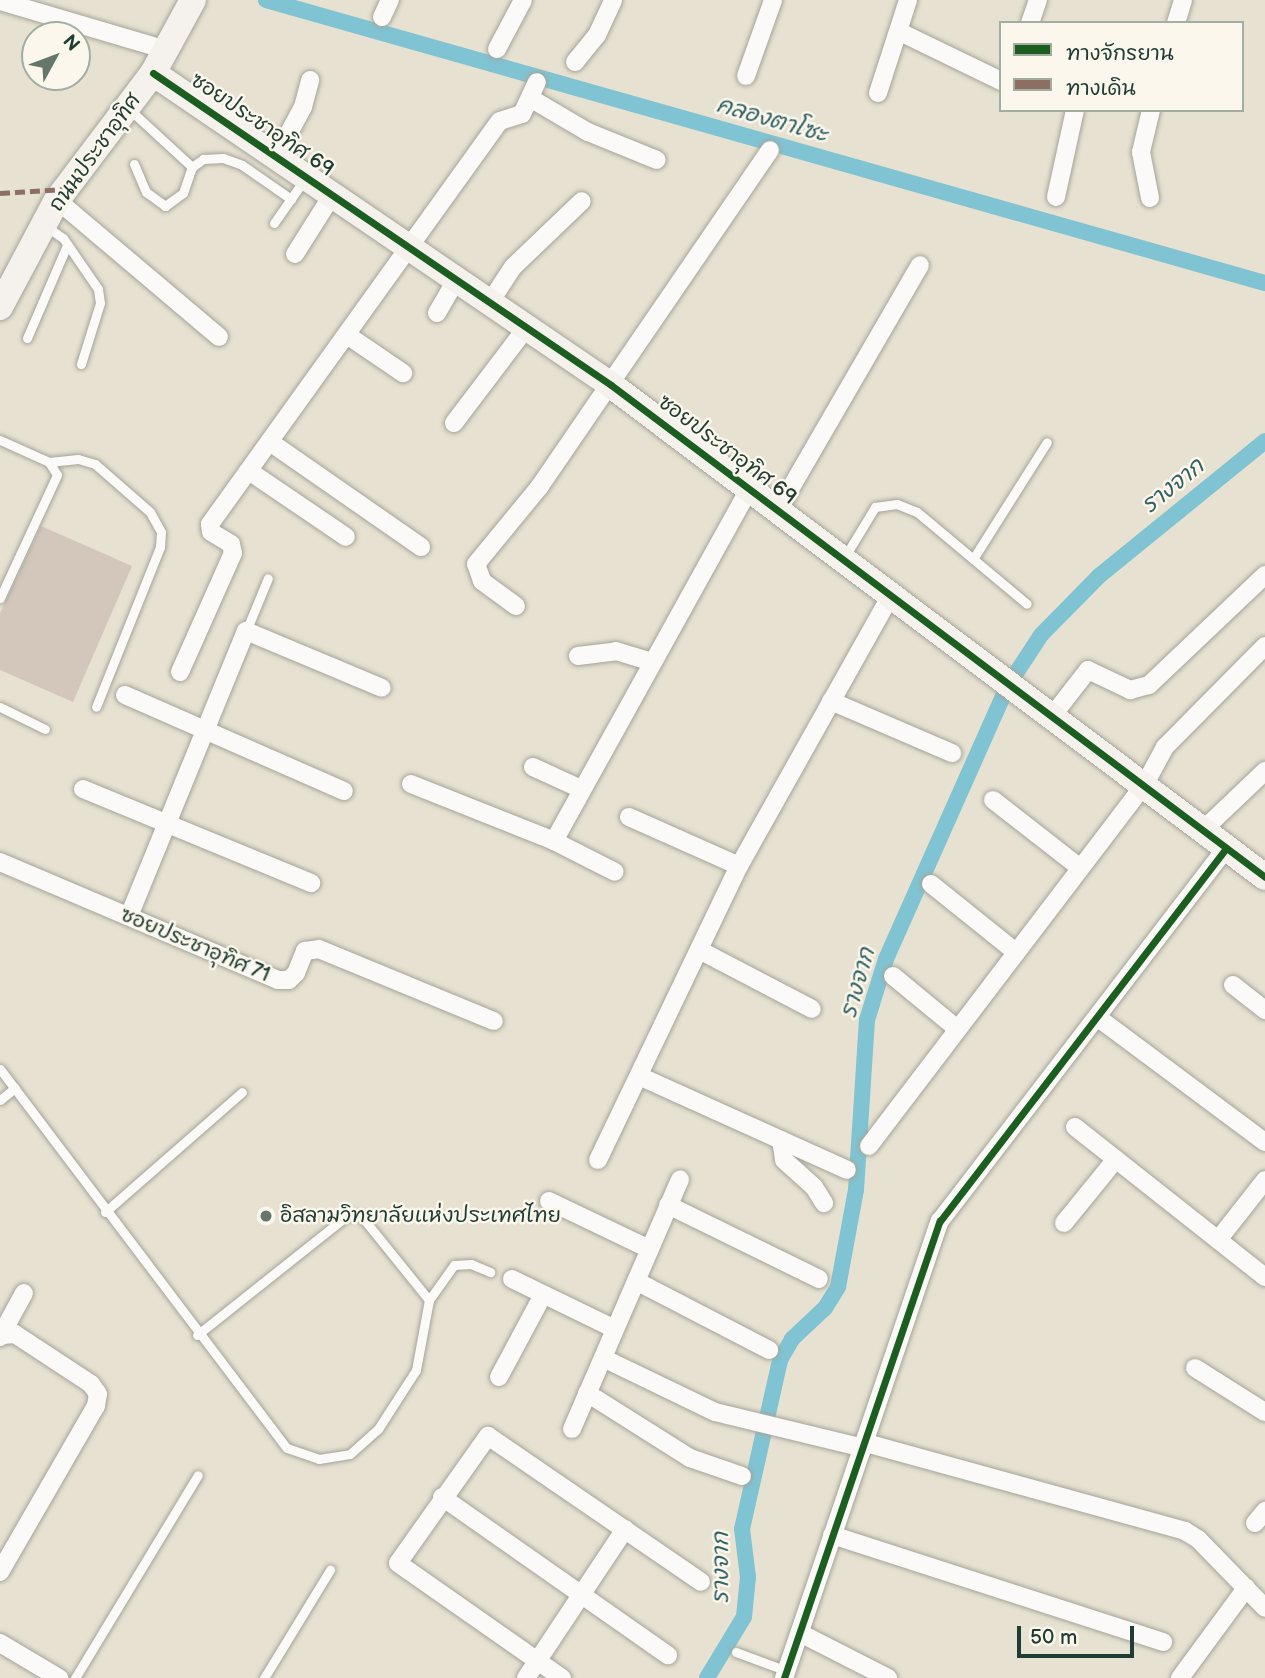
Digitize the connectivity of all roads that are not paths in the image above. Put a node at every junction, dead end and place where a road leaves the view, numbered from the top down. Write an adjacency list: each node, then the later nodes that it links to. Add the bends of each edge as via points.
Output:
1 (193, 0): 15 (street, ถนนประชาอุทิศ)
2 (523, 0): 14 (street)
3 (613, 0): 16 (street, via 597,35)
4 (773, 0): 18 (street)
5 (908, 0): 13 (street)
6 (1038, 0): 11 (street)
7 (1183, 0): 12 (street)
8 (0, 1): 9 (street)
9 (51, 16): 10 (lane); 15 (street)
10 (50, 21)
11 (1031, 21)
12 (1177, 21)
13 (900, 32): 20 (street); 21 (street)
14 (497, 49)
15 (166, 50): 17 (street, ถนนประชาอุทิศ)
16 (575, 62)
17 (153, 73): 22 (street, ถนนประชาอุทิศ); 26 (street, ซอยประชาอุทิศ 69)
18 (746, 76)
19 (310, 80): 26 (street, via 303,107)
20 (999, 80)
21 (878, 93)
22 (128, 108): 29 (lane); 35 (street, ถนนประชาอุทิศ)
23 (1072, 112): 32 (street)
24 (1150, 112): 33 (street, via 1140,152)
25 (771, 150): 53 (street)
26 (276, 155): 30 (street, ซอยประชาอุทิศ 69)
27 (657, 160): 40 (street, via 588,132 533,90 520,116 500,121)
28 (134, 164): 29 (lane, via 146,192 165,206 183,193)
29 (192, 167): 34 (lane, via 208,157 223,158 242,165)
30 (307, 176): 31 (street, ซอยประชาอุทิศ 69); 34 (lane)
31 (333, 194): 40 (street, ซอยประชาอุทิศ 69); 41 (street)
32 (1056, 197)
33 (1150, 198)
34 (291, 199): 37 (lane)
35 (57, 200): 38 (street, ถนนประชาอุทิศ); 49 (street)
36 (582, 201): 44 (street, via 513,267)
37 (274, 223)
38 (44, 224): 39 (lane); 45 (street, ถนนประชาอุทิศ)
39 (67, 245): 50 (lane); 51 (lane, via 98,289 100,303)
40 (409, 245): 43 (street, ซอยประชาอุทิศ 69); 48 (street)
41 (295, 254)
42 (920, 265): 61 (street)
43 (457, 279): 44 (street, ซอยประชาอุทิศ 69); 46 (street)
44 (490, 302): 47 (street, ซอยประชาอุทิศ 69)
45 (0, 307)
46 (437, 313)
47 (527, 327): 53 (street, ซอยประชาอุทิศ 69); 54 (street)
48 (347, 335): 52 (street); 56 (street)
49 (219, 337)
50 (27, 338)
51 (81, 364)
52 (403, 373)
53 (611, 385): 60 (street, ซอยประชาอุทิศ 69); 71 (street, via 540,486 476,564 482,581)
54 (454, 423)
55 (0, 440): 58 (lane)
56 (270, 442): 59 (street); 63 (street)
57 (1047, 442): 65 (lane)
58 (49, 461): 69 (lane, via 57,477); 81 (lane, via 78,458 95,464 150,512 161,532 160,547)
59 (249, 471): 62 (street); 76 (street, via 210,524 211,532 230,544 233,553)
60 (749, 489): 61 (street, ซอยประชาอุทิศ 69); 75 (street)
61 (778, 510): 64 (street, ซอยประชาอุทิศ 69)
62 (346, 537)
63 (421, 547)
64 (843, 559): 65 (lane, via 876,507 884,503 917,512); 68 (street, ซอยประชาอุทิศ 69)
65 (973, 559): 70 (lane)
66 (1265, 576): 82 (street, via 1149,684 1130,690 1088,670)
67 (268, 578): 72 (lane)
68 (891, 595): 79 (street); 82 (street, ซอยประชาอุทิศ 69)
69 (0, 598)
70 (1027, 604)
71 (516, 606)
72 (246, 631): 77 (street); 84 (street)
73 (1265, 646): 89 (street, via 1183,725)
74 (578, 656): 75 (street, via 616,651)
75 (652, 662): 91 (street)
76 (180, 672)
77 (382, 688)
78 (125, 695): 84 (street)
79 (831, 701): 85 (street); 100 (street)
80 (0, 707): 83 (lane)
81 (96, 707)
82 (1053, 715): 89 (street, ซอยประชาอุทิศ 69)
83 (44, 729)
84 (205, 731): 92 (street); 95 (street)
85 (952, 753)
86 (533, 767): 91 (street)
87 (1265, 772): 96 (street)
88 (411, 784): 97 (street)
89 (1144, 784): 96 (street, ซอยประชาอุทิศ 69); 101 (street)
90 (83, 789): 95 (street)
91 (580, 789): 97 (street)
92 (344, 792)
93 (993, 800): 101 (street)
94 (629, 817): 100 (street)
95 (166, 824): 104 (street); 106 (street)
96 (1203, 830): 98 (street, ซอยประชาอุทิศ 69)
97 (554, 841): 102 (street)
98 (1226, 848): 103 (street, ซอยประชาอุทิศ 69); 113 (street)
99 (0, 862): 106 (street, ซอยประชาอุทิศ 71)
100 (739, 866): 107 (street)
101 (1079, 867): 108 (street)
102 (615, 872)
103 (1265, 877)
104 (311, 883)
105 (930, 884): 108 (street)
106 (129, 916): 114 (street, ซอยประชาอุทิศ 71, via 278,980 296,974 305,951 319,949)
107 (701, 951): 111 (street); 117 (street)
108 (1016, 952): 115 (street)
109 (893, 976): 115 (street)
110 (1233, 985): 112 (street)
111 (813, 1009)
112 (1265, 1010)
113 (1097, 1017): 123 (street); 155 (street, via 940,1221)
114 (494, 1021)
115 (956, 1028): 124 (street)
116 (0, 1069): 118 (lane)
117 (639, 1076): 122 (street); 126 (street)
118 (15, 1088): 120 (lane); 133 (lane)
119 (242, 1093): 133 (lane)
120 (0, 1100)
121 (1075, 1127): 125 (street)
122 (781, 1140): 127 (street); 131 (street, via 784,1160 814,1187)
123 (1265, 1142)
124 (869, 1146)
125 (1116, 1159): 134 (street); 135 (street)
126 (598, 1160)
127 (847, 1170)
128 (680, 1179): 132 (street)
129 (1265, 1180): 135 (street)
130 (549, 1201): 136 (street)
131 (824, 1203)
132 (668, 1205): 136 (street); 140 (street)
133 (105, 1212): 146 (lane)
134 (1064, 1223)
135 (1218, 1240): 138 (street)
136 (649, 1249): 141 (street)
137 (490, 1272): 144 (lane, via 471,1264 454,1265)
138 (1265, 1277)
139 (512, 1279): 143 (street)
140 (819, 1279)
141 (636, 1281): 145 (street); 148 (street)
142 (24, 1293): 147 (street)
143 (544, 1295): 145 (street); 151 (street)
144 (429, 1300): 146 (lane, via 362,1217 349,1214); 146 (lane, via 416,1370 378,1429 350,1454 319,1459 287,1448)
145 (615, 1329): 149 (street)
146 (197, 1335)
147 (1, 1336): 162 (street, via 15,1334 91,1384 98,1394 96,1406)
148 (769, 1350)
149 (603, 1358): 152 (street); 155 (street, via 715,1412)
150 (1195, 1368): 153 (street)
151 (499, 1377)
152 (587, 1393): 154 (street); 157 (street, via 690,1458)
153 (1265, 1412)
154 (572, 1429)
155 (865, 1446): 160 (street); 164 (street, via 1185,1531)
156 (198, 1475): 175 (lane)
157 (742, 1476)
158 (442, 1497): 159 (street, via 483,1440 495,1437); 165 (street); 172 (street, via 398,1563)
159 (625, 1529): 163 (street); 165 (street)
160 (832, 1535): 167 (street); 168 (street)
161 (330, 1570): 176 (lane)
162 (0, 1572)
163 (701, 1582)
164 (1246, 1588): 166 (street); 180 (street)
165 (581, 1595): 171 (street); 172 (street)
166 (1265, 1608)
167 (800, 1633): 173 (street); 179 (street)
168 (1163, 1642)
169 (0, 1643): 174 (street)
170 (736, 1652): 173 (lane)
171 (668, 1655)
172 (537, 1661): 177 (street); 178 (street)
173 (785, 1675)
174 (59, 1678)
175 (75, 1678)
176 (264, 1678)
177 (526, 1678)
178 (562, 1678)
179 (888, 1678)
180 (1180, 1678)

